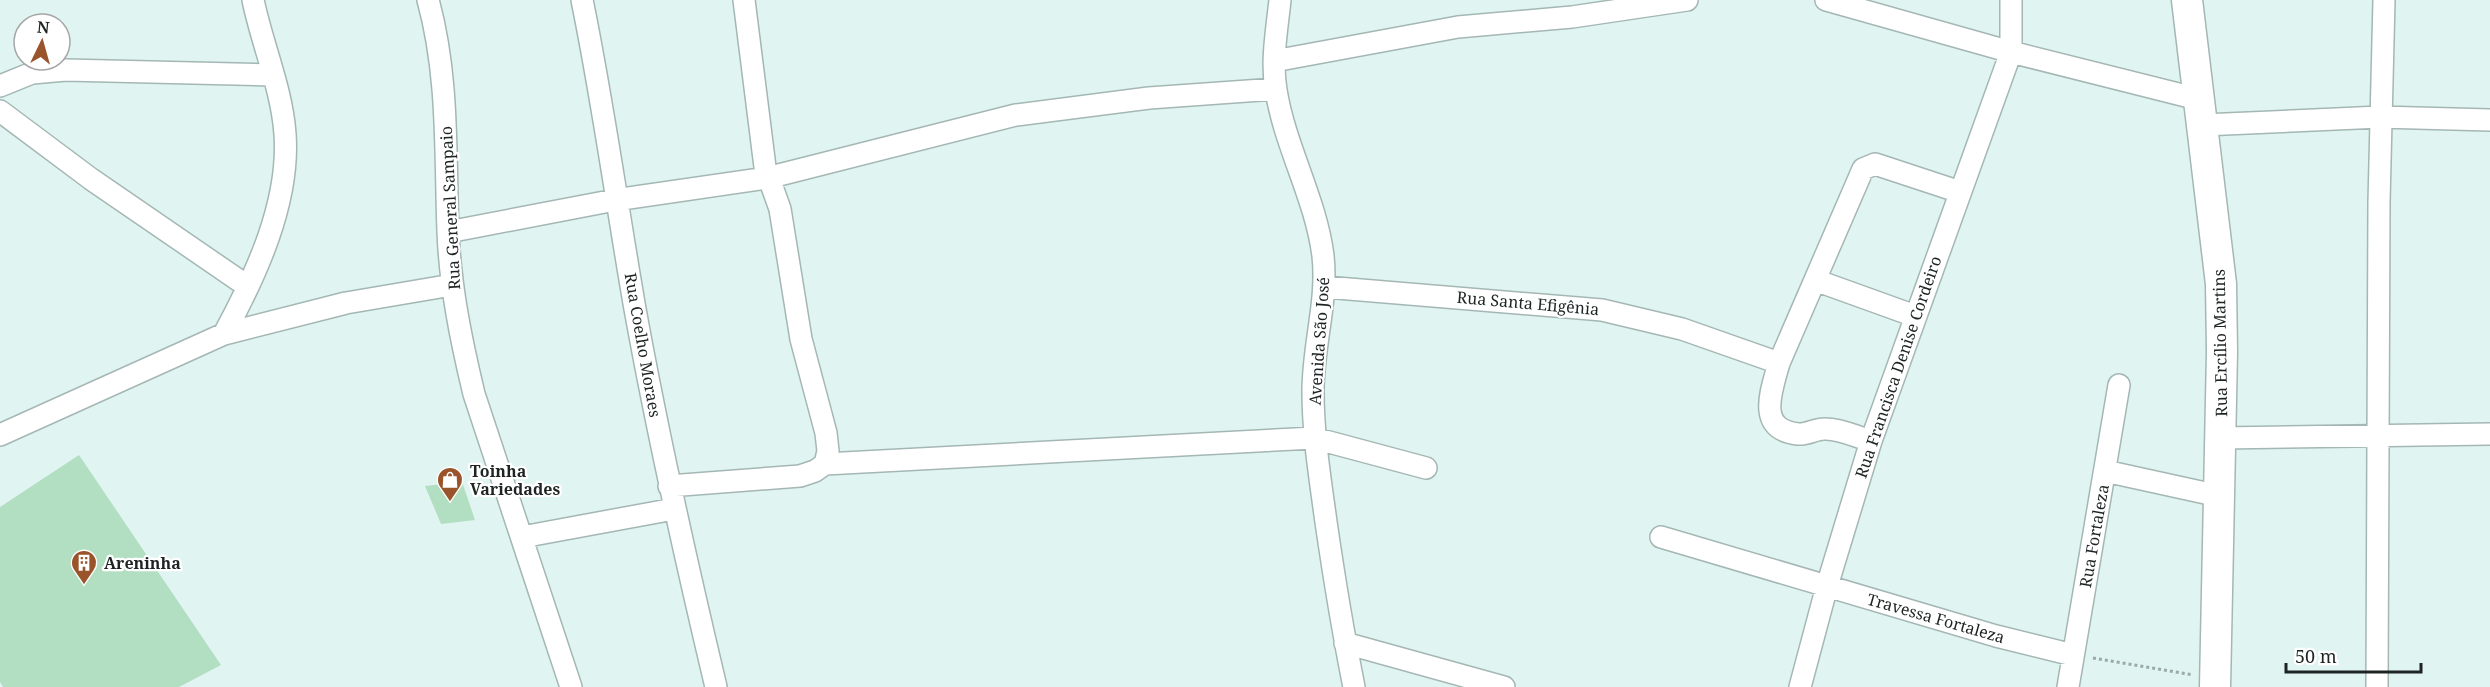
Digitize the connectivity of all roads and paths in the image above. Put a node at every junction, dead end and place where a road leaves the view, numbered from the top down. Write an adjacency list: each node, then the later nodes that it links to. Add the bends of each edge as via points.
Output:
1 (253, 0): 13 (street)
2 (428, 0): 23 (street, Rua General Sampaio, via 443,84)
3 (582, 0): 22 (street, Rua Coelho Moraes)
4 (744, 0): 20 (street)
5 (1280, 0): 12 (street, Avenida São José)
6 (1687, 0): 12 (street, via 1572,17 1458,27)
7 (1826, 0): 11 (street)
8 (2011, 0): 11 (street, Rua Francisca Denise Cordeiro)
9 (2187, 0): 17 (street, Rua Ercílio Martins)
10 (2384, 0): 18 (street)
11 (2011, 51): 17 (street); 21 (street, Rua Francisca Denise Cordeiro)
12 (1274, 61): 15 (street, Avenida São José)
13 (272, 75): 14 (street, via 66,70 32,73); 26 (street, via 285,133 282,183 271,229)
14 (0, 86)
15 (1275, 89): 20 (street, via 1016,115); 27 (street, Avenida São José, via 1319,232)
16 (0, 111): 26 (street)
17 (2200, 112): 18 (street); 36 (street, Rua Ercílio Martins, via 2221,284)
18 (2380, 117): 19 (street); 34 (street)
19 (2490, 120)
20 (767, 178): 22 (street); 38 (street, via 780,209 801,339 826,433)
21 (1960, 192): 24 (street, via 1868,165 1858,177); 28 (street, Rua Francisca Denise Cordeiro)
22 (615, 200): 23 (street); 41 (street, Rua Coelho Moraes)
23 (448, 232): 25 (street, Rua General Sampaio)
24 (1815, 280): 28 (street); 30 (street)
25 (452, 285): 29 (street, via 346,303); 44 (street, Rua General Sampaio, via 474,394)
26 (247, 286): 29 (street)
27 (1325, 287): 30 (street, Rua Santa Efigênia, via 1602,310 1654,321); 35 (street, Avenida São José, via 1313,389)
28 (1914, 316): 37 (street, Rua Francisca Denise Cordeiro)
29 (224, 334): 33 (street)
30 (1779, 363): 37 (street, via 1770,411 1770,420 1775,425 1797,434 1833,429)
31 (2119, 386): 40 (street, Rua Fortaleza)
32 (2490, 434): 34 (street)
33 (0, 435)
34 (2378, 436): 36 (street); 56 (street)
35 (1314, 438): 38 (street); 39 (street); 47 (street, Avenida São José)
36 (2221, 438): 42 (street, Rua Ercílio Martins)
37 (1871, 441): 46 (street, Rua Francisca Denise Cordeiro)
38 (825, 464): 41 (street, via 800,476)
39 (1426, 468)
40 (2105, 471): 42 (street); 48 (street, Rua Fortaleza)
41 (669, 486): 43 (street, Rua Coelho Moraes)
42 (2219, 496): 49 (street, Rua Ercílio Martins)
43 (674, 509): 44 (street); 51 (street, Rua Coelho Moraes)
44 (522, 537): 50 (street, Rua General Sampaio)
45 (1661, 537): 46 (street, Travessa Fortaleza)
46 (1827, 586): 48 (street, Travessa Fortaleza); 54 (street, Rua Francisca Denise Cordeiro)
47 (1345, 643): 52 (street, Avenida São José); 53 (street)
48 (2073, 655): 49 (path); 55 (street, Rua Fortaleza)
49 (2215, 683)
50 (571, 687)
51 (716, 687)
52 (1354, 687)
53 (1504, 687)
54 (1800, 687)
55 (2068, 687)
56 (2378, 687)

